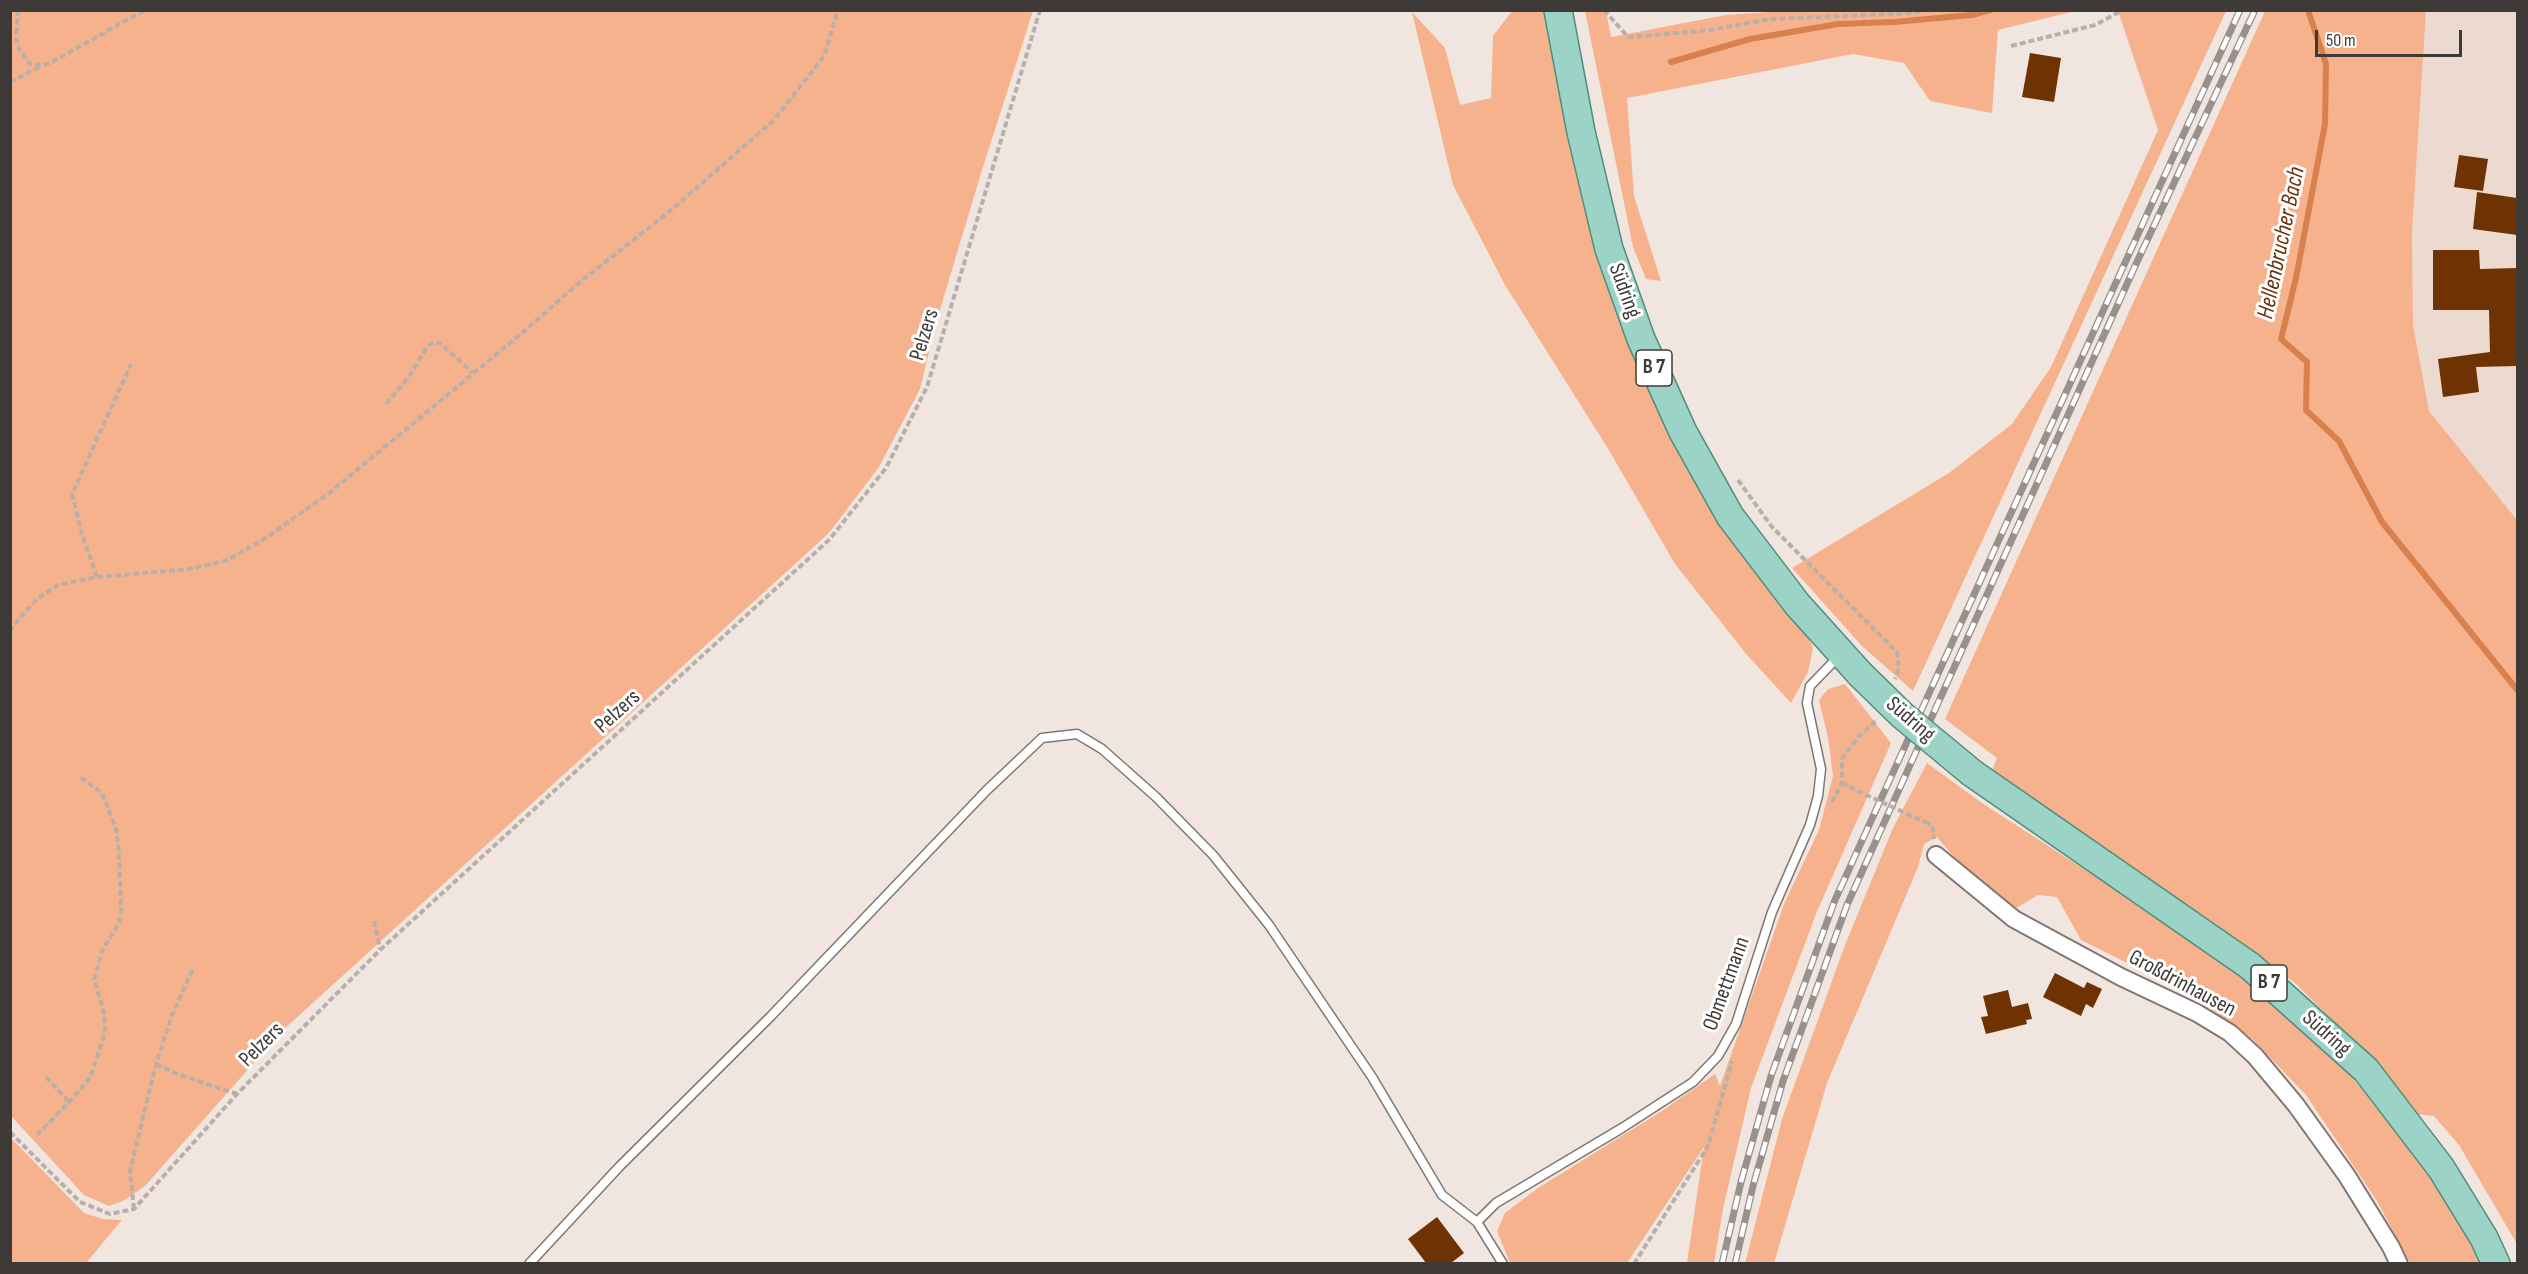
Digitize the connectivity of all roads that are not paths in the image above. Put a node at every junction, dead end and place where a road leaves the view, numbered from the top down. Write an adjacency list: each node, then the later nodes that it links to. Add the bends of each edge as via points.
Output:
1 (1558, 10): 2 (main road, Südring / B 7, via 1609,249 1641,339 1683,432 1730,516)
2 (1841, 654): 4 (lane, Obmettmann, via 1810,686 1807,703 1821,769 1810,825 1772,912 1736,1024 1718,1056 1693,1082 1496,1203); 8 (main road, Südring / B 7, bridge, via 1902,715 1972,773 2250,966 2366,1070 2441,1168)
3 (1936, 855): 7 (street, Großdrinhausen, via 2014,920 2198,1013 2238,1041 2296,1105 2347,1176)
4 (1477, 1222): 5 (lane, via 1442,1196 1365,1068 1269,925 1213,855 1156,797 1102,749 1077,734 1042,738 987,790); 6 (lane)
5 (529, 1263)
6 (1503, 1263)
7 (2399, 1263)
8 (2496, 1263)

